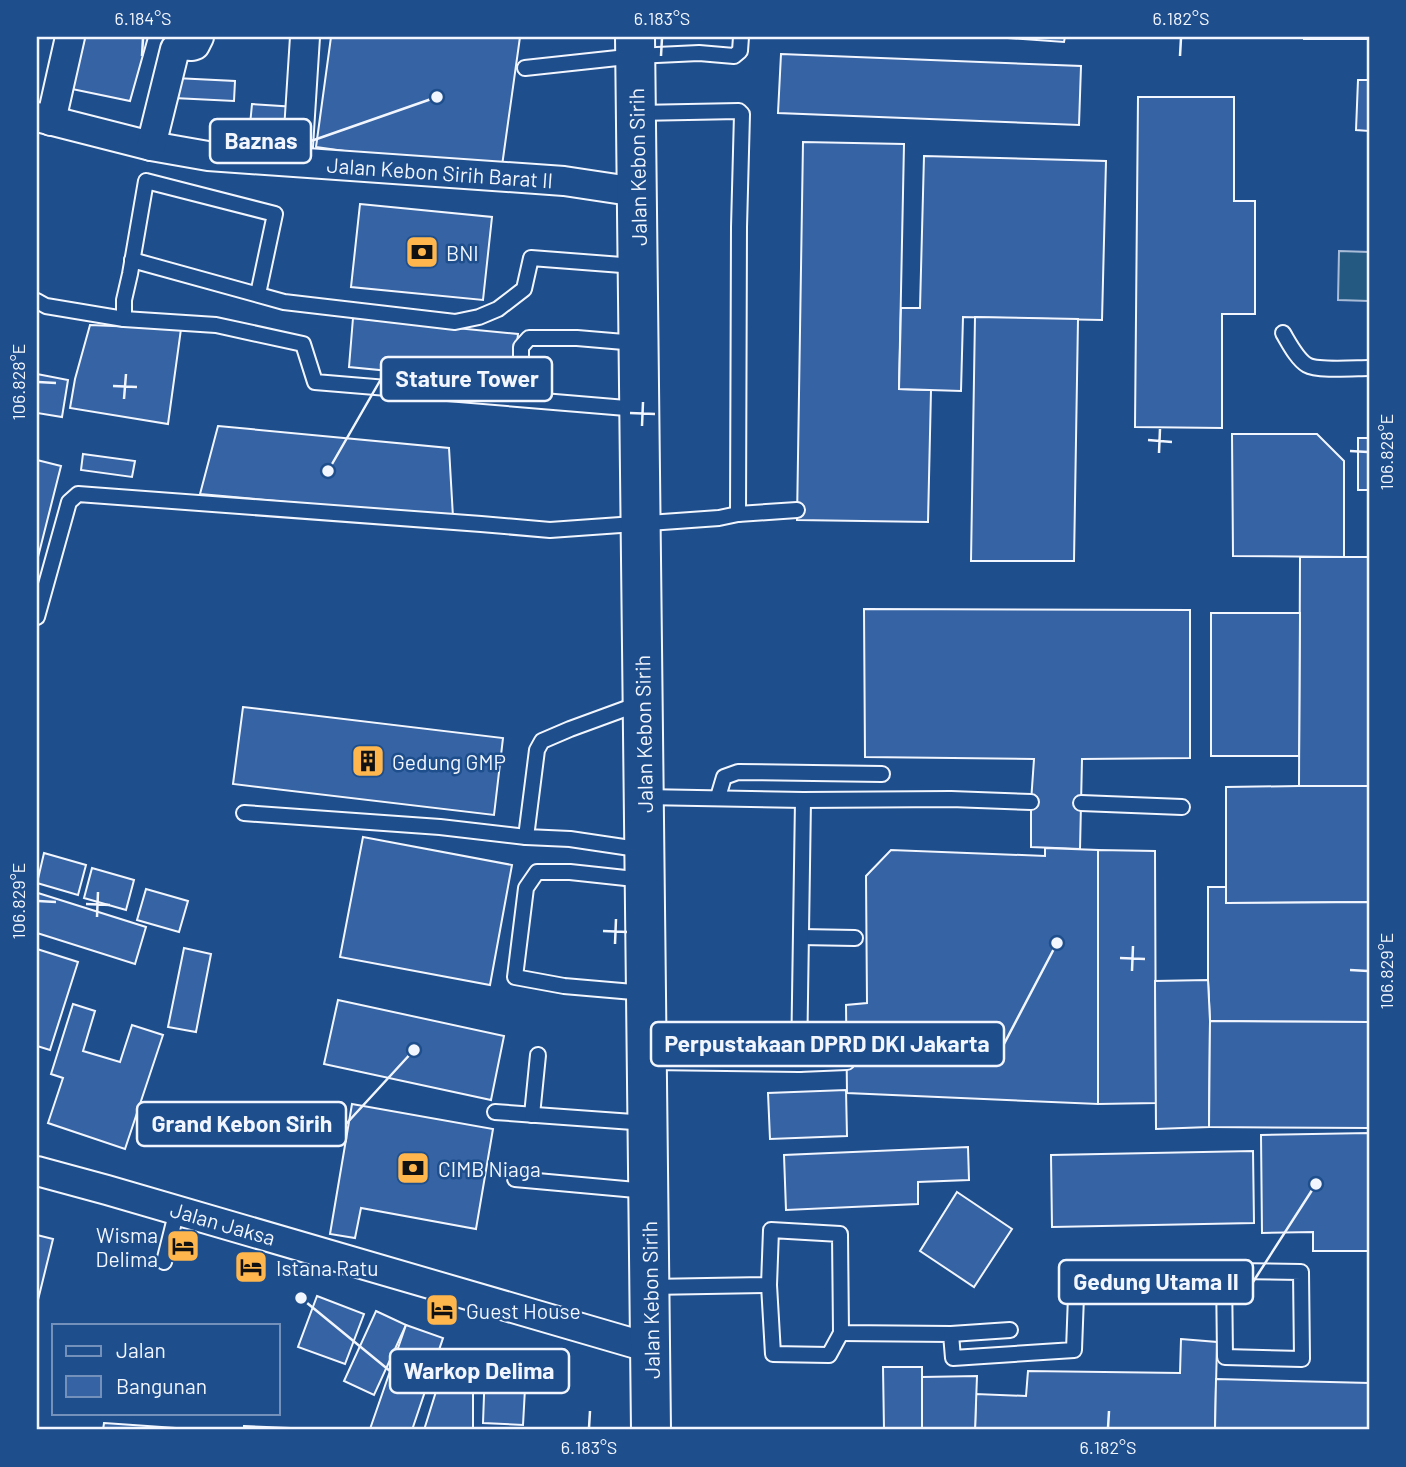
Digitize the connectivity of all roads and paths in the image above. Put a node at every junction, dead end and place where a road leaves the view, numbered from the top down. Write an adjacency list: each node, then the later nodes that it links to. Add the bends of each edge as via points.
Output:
1 (70, 37): 8 (street)
2 (200, 37): 9 (street, via 195,45 175,49)
3 (305, 37): 10 (street)
4 (741, 37): 5 (lane, via 740,51 734,56)
5 (636, 46): 6 (lane); 7 (main road, Jalan Kebon Sirih)
6 (525, 68)
7 (636, 113): 11 (main road, Jalan Kebon Sirih); 23 (lane, via 742,114)
8 (44, 119): 9 (street, Jalan Kebon Sirih Barat II)
9 (151, 146): 10 (street, Jalan Kebon Sirih Barat II, via 208,156)
10 (297, 162): 11 (street, Jalan Kebon Sirih Barat II, via 564,181)
11 (637, 192): 13 (main road, Jalan Kebon Sirih)
12 (132, 260): 14 (lane); 14 (lane, via 146,181 275,214); 16 (lane)
13 (638, 267): 14 (lane, via 531,258 524,289 498,309 455,323); 18 (main road, Jalan Kebon Sirih)
14 (258, 295)
15 (37, 301): 16 (lane)
16 (124, 319): 20 (lane, via 216,325 303,344 315,382)
17 (1283, 333): 19 (lane, via 1308,366)
18 (639, 343): 20 (lane, via 529,338 521,347); 21 (main road, Jalan Kebon Sirih)
19 (1369, 368)
20 (521, 399): 21 (lane)
21 (639, 410): 24 (main road, Jalan Kebon Sirih)
22 (797, 510): 23 (lane)
23 (738, 514): 24 (lane)
24 (641, 524): 25 (lane, via 550,530 78,494 69,502); 26 (main road, Jalan Kebon Sirih)
25 (37, 617)
26 (643, 702): 28 (main road, Jalan Kebon Sirih); 35 (lane, via 542,741)
27 (882, 774): 29 (lane, via 738,772 724,777)
28 (644, 797): 29 (lane); 36 (main road, Jalan Kebon Sirih)
29 (718, 797): 30 (lane)
30 (803, 800): 31 (lane); 37 (lane)
31 (1031, 802)
32 (1081, 803): 33 (lane)
33 (1182, 807)
34 (244, 813): 35 (lane)
35 (526, 837): 36 (lane, via 570,839)
36 (645, 865): 39 (main road, Jalan Kebon Sirih); 39 (lane, via 537,872 526,888 515,977)
37 (801, 937): 38 (lane); 43 (lane)
38 (855, 938)
39 (646, 993): 41 (main road, Jalan Kebon Sirih)
40 (538, 1055): 45 (lane)
41 (647, 1062): 43 (lane); 46 (main road, Jalan Kebon Sirih)
42 (847, 1062): 43 (lane)
43 (799, 1064)
44 (495, 1112): 45 (lane)
45 (533, 1115): 46 (lane)
46 (648, 1123): 49 (main road, Jalan Kebon Sirih)
47 (37, 1171): 50 (street, Jalan Jaksa)
48 (514, 1179): 49 (lane)
49 (649, 1191): 54 (main road, Jalan Kebon Sirih)
50 (177, 1210): 51 (lane); 58 (street, Jalan Jaksa)
51 (164, 1262)
52 (1224, 1270): 52 (lane, via 1301,1272 1301,1359 1225,1357); 57 (lane, via 1077,1269 1074,1350 953,1358)
53 (769, 1285): 54 (lane); 56 (lane, via 773,1354 829,1355); 56 (lane, via 771,1230 840,1234)
54 (650, 1287): 58 (main road, Jalan Kebon Sirih)
55 (1010, 1330): 57 (lane)
56 (841, 1333): 57 (lane)
57 (951, 1335)
58 (650, 1348): 59 (main road, Jalan Kebon Sirih)
59 (651, 1430)

